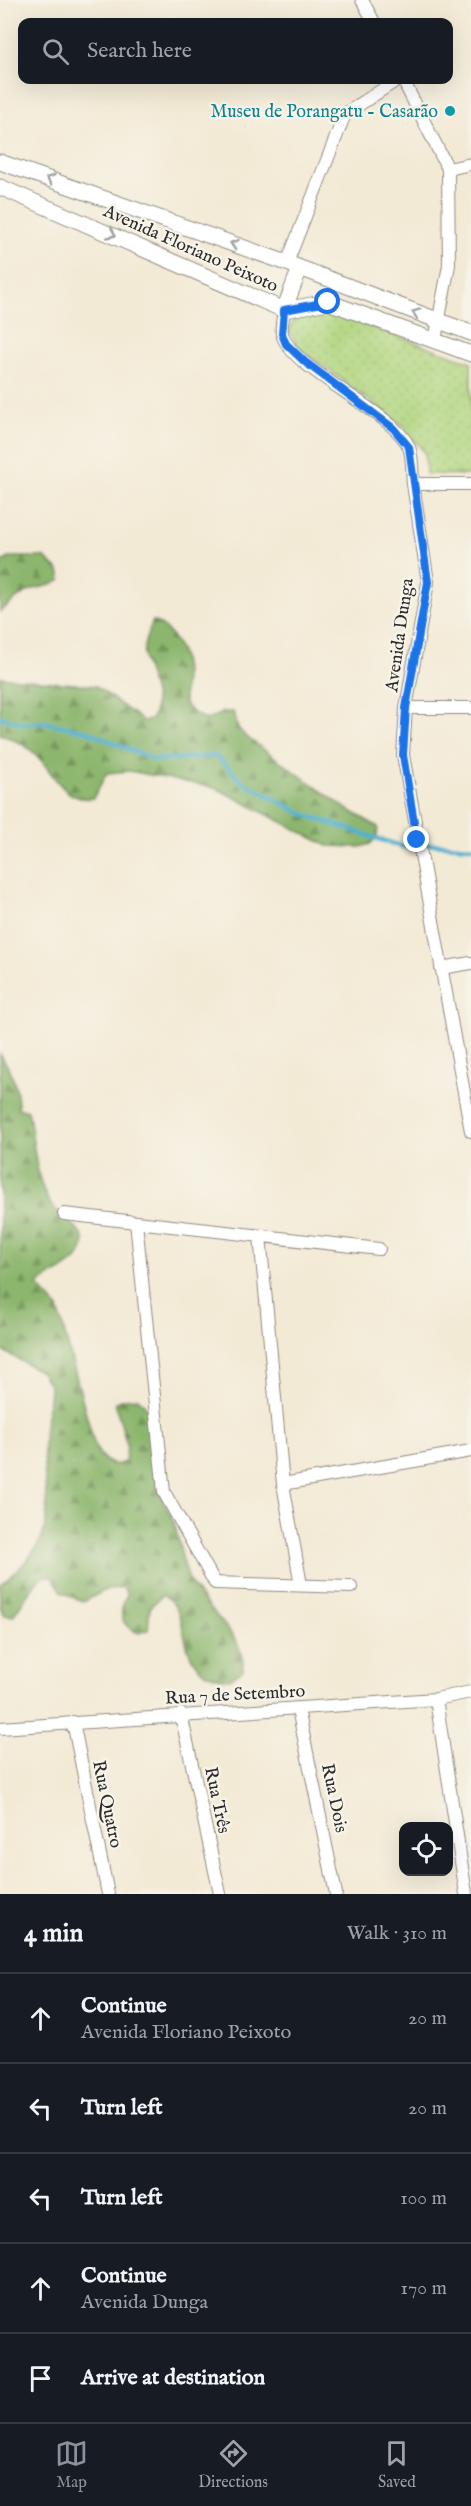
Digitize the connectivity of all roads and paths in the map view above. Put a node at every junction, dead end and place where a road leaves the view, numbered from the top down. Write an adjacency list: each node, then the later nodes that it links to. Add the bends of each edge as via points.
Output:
1 (362, 0): 2 (street)
2 (372, 18)
3 (391, 84): 11 (street, via 345,114)
4 (406, 84): 7 (street)
5 (0, 162): 8 (street, Avenida Floriano Peixoto)
6 (471, 164): 7 (street)
7 (448, 169): 13 (street, via 449,265)
8 (28, 172): 10 (street); 11 (street, Avenida Floriano Peixoto, one-way to 8)
9 (0, 187): 10 (street, Avenida Floriano Peixoto)
10 (20, 194): 12 (street, Avenida Floriano Peixoto, one-way to 12)
11 (294, 265): 12 (street); 13 (street, Avenida Floriano Peixoto, one-way to 11)
12 (284, 310): 15 (street, Avenida Floriano Peixoto, via 328,302); 17 (street, Avenida Dunga, via 282,334 286,344 393,428 409,447)
13 (440, 322): 14 (street, Avenida Floriano Peixoto); 15 (street)
14 (471, 333)
15 (435, 340): 16 (street, Avenida Floriano Peixoto)
16 (471, 354)
17 (413, 484): 18 (street); 19 (street, Avenida Dunga, via 428,582)
18 (471, 484)
19 (406, 708): 20 (street); 22 (street, Avenida Dunga, via 403,755)
20 (471, 708)
21 (471, 963): 22 (street)
22 (441, 968): 23 (street, Avenida Dunga)
23 (471, 1131)
24 (64, 1214): 25 (street)
25 (136, 1222): 26 (street); 30 (street, via 164,1492 215,1583)
26 (260, 1236): 27 (street); 29 (street)
27 (379, 1249)
28 (471, 1451): 29 (street)
29 (283, 1484): 30 (street)
30 (300, 1585): 31 (street)
31 (351, 1587)
32 (471, 1692): 33 (street, Rua 7 de Setembro)
33 (436, 1699): 34 (street, Rua 7 de Setembro); 41 (street)
34 (298, 1709): 35 (street, Rua 7 de Setembro); 40 (street, Rua Dois)
35 (181, 1714): 36 (street, Rua 7 de Setembro); 39 (street, Rua Três)
36 (73, 1722): 37 (street, Rua 7 de Setembro); 38 (street, Rua Quatro)
37 (0, 1728)
38 (108, 1894)
39 (220, 1894)
40 (336, 1894)
41 (466, 1894)

